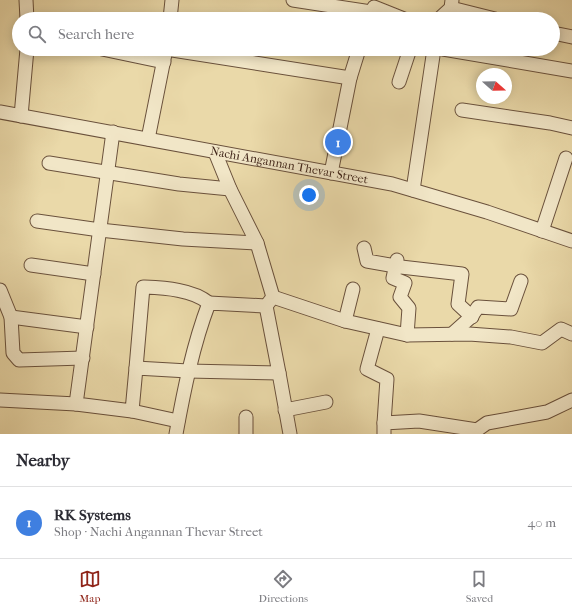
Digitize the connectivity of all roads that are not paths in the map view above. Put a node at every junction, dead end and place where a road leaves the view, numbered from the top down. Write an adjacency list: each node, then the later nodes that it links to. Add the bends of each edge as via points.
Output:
1 (26, 0): 6 (street)
2 (172, 0): 7 (street)
3 (293, 0): 5 (street)
4 (452, 4): 8 (street); 9 (street)
5 (373, 10)
6 (27, 12)
7 (171, 12)
8 (445, 12)
9 (475, 12)
10 (560, 34): 11 (street)
11 (572, 37)
12 (26, 56): 24 (street)
13 (165, 56): 27 (street)
14 (180, 56): 20 (street)
15 (357, 56): 20 (street)
16 (408, 56): 21 (street)
17 (433, 56): 34 (street)
18 (484, 56): 19 (street)
19 (572, 71)
20 (350, 78): 32 (street)
21 (399, 82)
22 (462, 110): 25 (street)
23 (0, 112): 24 (street, Nachi Angannan Thevar Street)
24 (21, 116): 26 (street, Nachi Angannan Thevar Street)
25 (572, 128)
26 (113, 132): 27 (street, Nachi Angannan Thevar Street); 31 (street)
27 (148, 139): 28 (street, Nachi Angannan Thevar Street)
28 (215, 152): 32 (street, Nachi Angannan Thevar Street); 33 (street)
29 (566, 158): 37 (street)
30 (49, 163): 31 (street)
31 (108, 172): 33 (street, via 179,184); 36 (street)
32 (331, 173): 34 (street, Nachi Angannan Thevar Street)
33 (230, 189): 39 (street)
34 (413, 190): 37 (street, Nachi Angannan Thevar Street)
35 (37, 221): 36 (street)
36 (100, 230): 39 (street, via 183,239); 43 (street)
37 (542, 231): 38 (street, Nachi Angannan Thevar Street)
38 (572, 241)
39 (257, 243): 47 (street)
40 (364, 248): 41 (street, via 367,261)
41 (396, 263): 49 (street, via 462,274 458,304); 56 (street, via 393,278 405,283 400,297 409,308)
42 (31, 265): 43 (street)
43 (94, 274): 52 (street)
44 (521, 281): 49 (street, via 512,309 478,307)
45 (353, 289): 51 (street)
46 (0, 290): 50 (street)
47 (270, 301): 48 (street); 51 (street); 60 (street)
48 (209, 303): 58 (street, via 200,296 164,288 143,287); 59 (street)
49 (472, 317): 54 (street)
50 (10, 318): 52 (street); 57 (street, via 13,354 19,360)
51 (345, 322): 53 (street)
52 (87, 327): 57 (street)
53 (378, 328): 56 (street); 69 (street, via 367,369 387,379)
54 (452, 334): 55 (street, via 512,337 542,343 561,329); 56 (street)
55 (572, 334)
56 (408, 335)
57 (83, 358): 64 (street)
58 (136, 368): 59 (street); 66 (street)
59 (188, 371): 60 (street); 68 (street)
60 (279, 373): 65 (street)
61 (0, 400): 64 (street)
62 (572, 400): 70 (street, via 547,412 487,423)
63 (326, 402): 65 (street)
64 (76, 404): 66 (street)
65 (285, 410): 73 (street)
66 (132, 411): 68 (street)
67 (246, 417): 72 (street)
68 (178, 421): 71 (street)
69 (384, 428): 70 (street, via 419,421)
70 (476, 432)
71 (176, 434)
72 (246, 434)
73 (290, 434)

